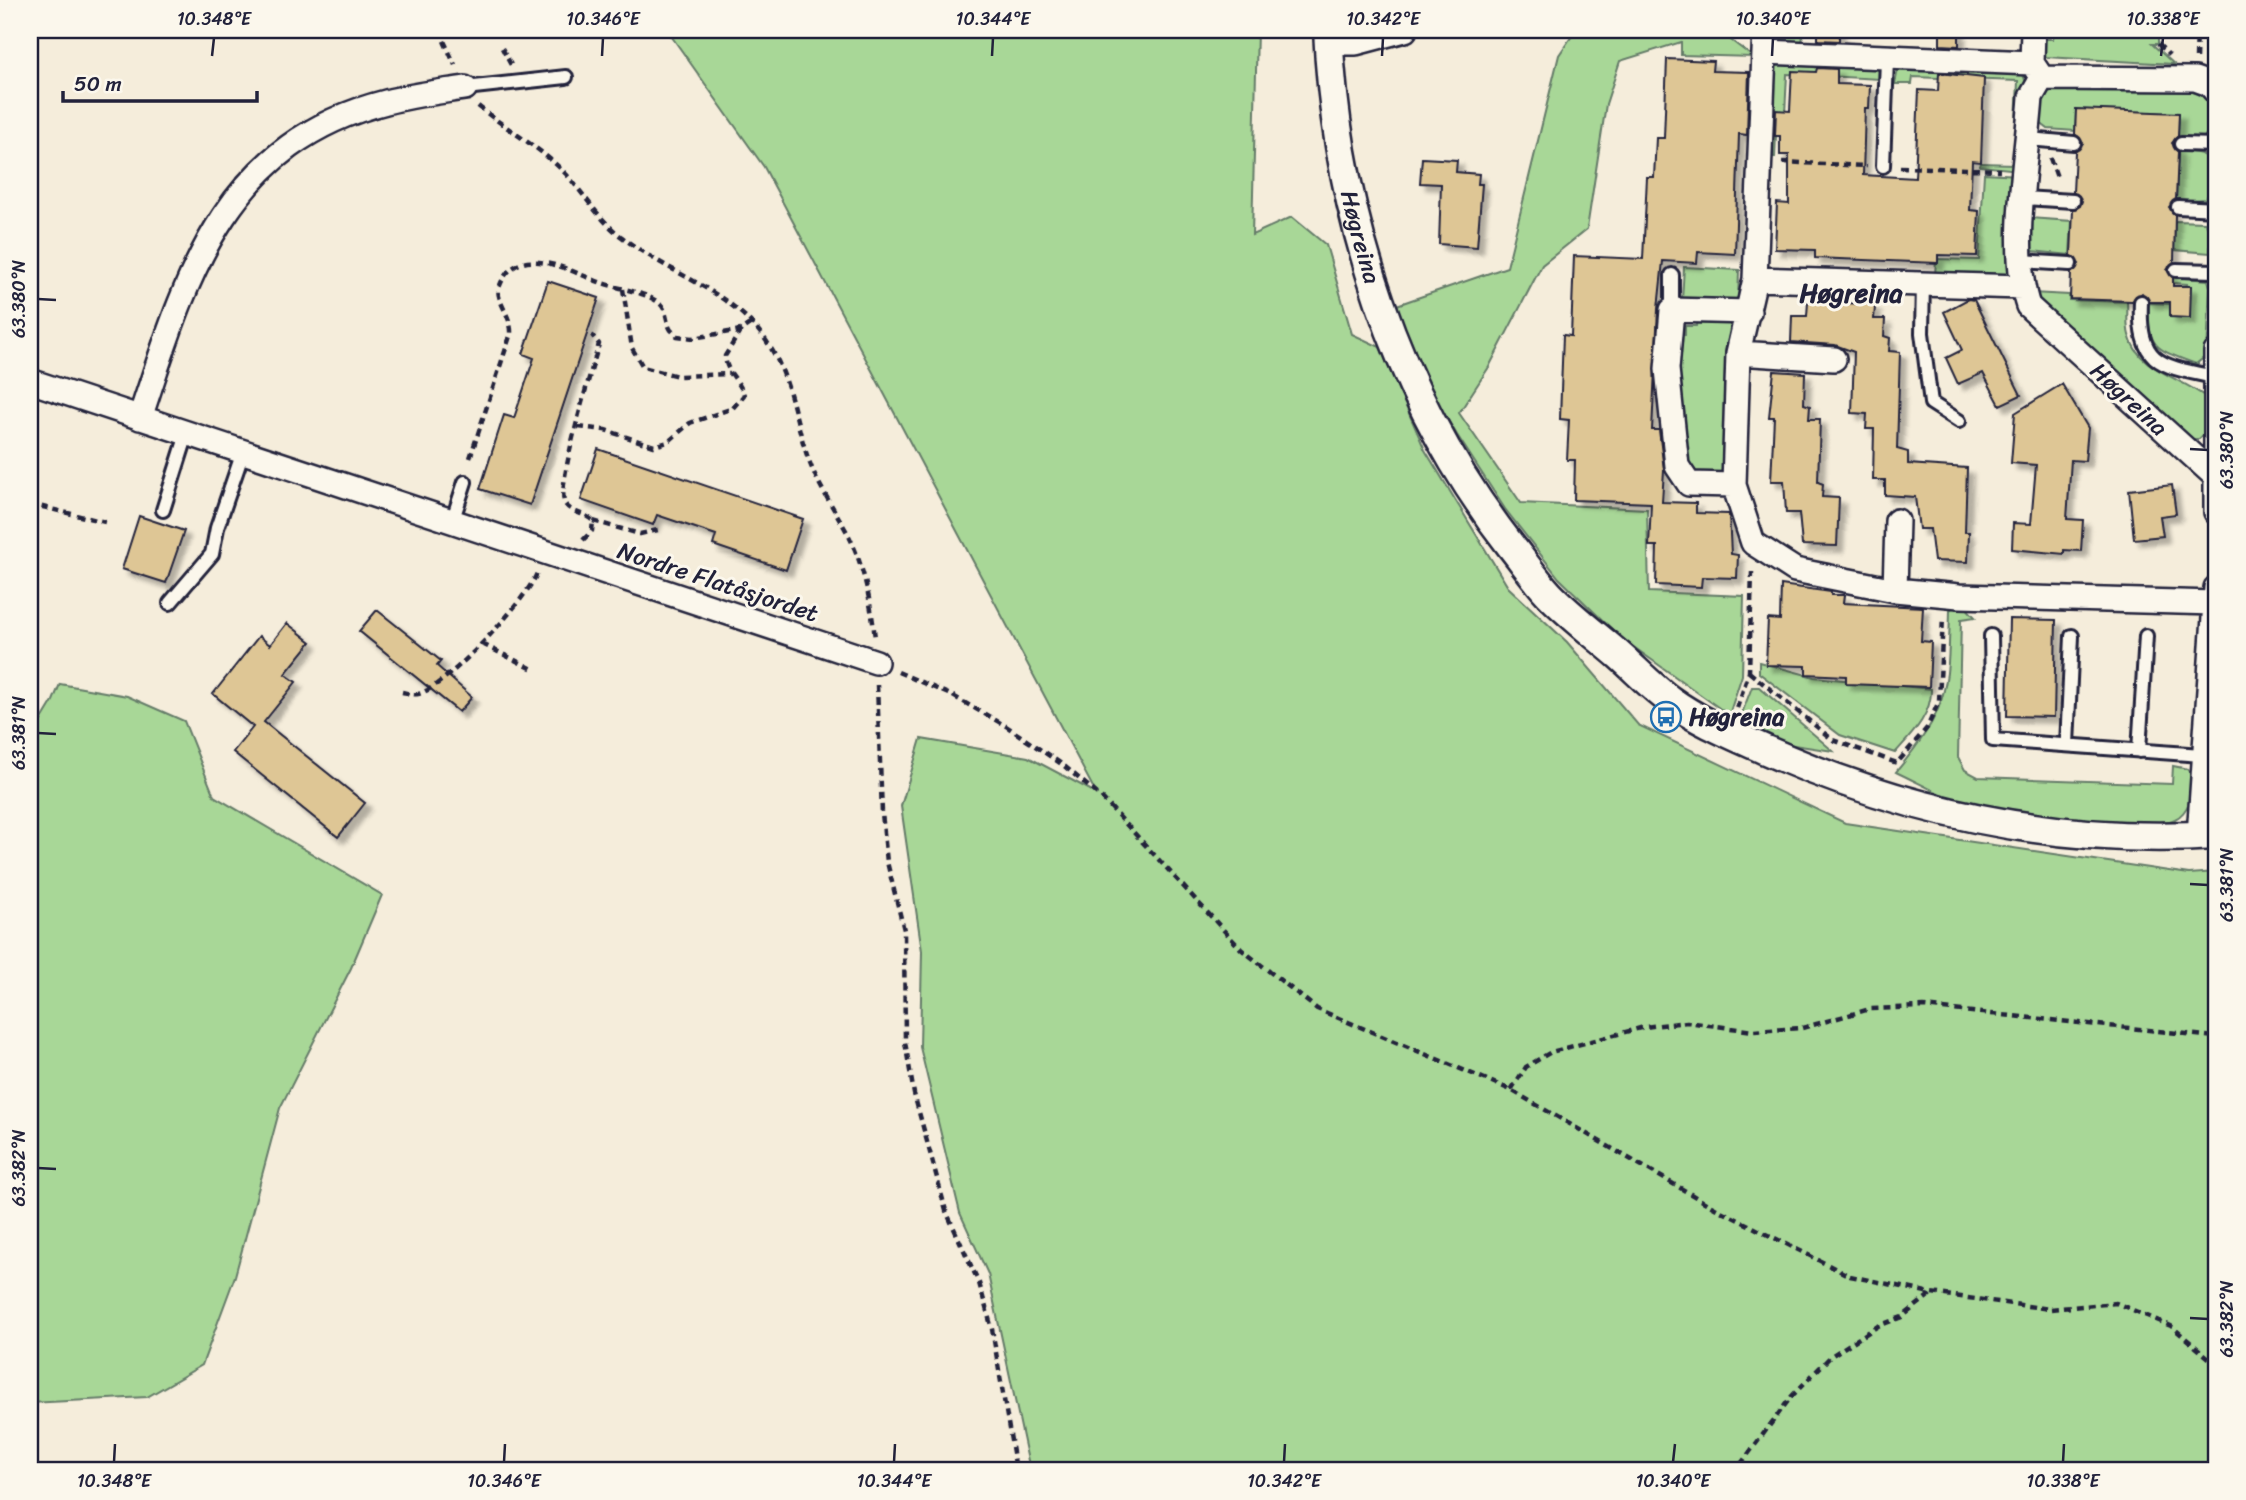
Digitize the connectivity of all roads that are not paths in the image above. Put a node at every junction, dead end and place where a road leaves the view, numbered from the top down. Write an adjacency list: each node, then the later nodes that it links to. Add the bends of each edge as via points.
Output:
1 (1405, 30): 3 (street, Høgreina, via 1356,43)
2 (2033, 30): 6 (street, Høgreina)
3 (1328, 36): 56 (street, Høgreina, via 1335,129 1371,275 1401,360 1440,442 1492,522 1548,593 1672,701 1728,733 1803,766 1881,794 1994,824 2105,836)
4 (1764, 41): 5 (street); 24 (street)
5 (1887, 59): 6 (street); 14 (lane)
6 (2037, 71): 9 (street, via 2195,79); 10 (street, Høgreina)
7 (566, 77): 8 (lane)
8 (465, 88): 35 (street, via 385,102 332,122 290,146 258,173 229,205 206,241)
9 (2216, 92)
10 (2028, 139): 11 (lane); 15 (street, Høgreina)
11 (2074, 143)
12 (2181, 144): 13 (lane)
13 (2216, 145)
14 (1883, 166)
15 (2023, 198): 16 (lane); 19 (street, Høgreina)
16 (2073, 201)
17 (2178, 207): 18 (lane)
18 (2216, 209)
19 (2021, 261): 20 (lane); 26 (street, Høgreina)
20 (2070, 264)
21 (2176, 270): 22 (lane)
22 (2216, 271)
23 (1672, 275): 28 (lane)
24 (1755, 279): 25 (street); 29 (street)
25 (1923, 282): 26 (street); 36 (lane, via 1922,333 1931,403)
26 (2022, 287): 39 (street, Høgreina, via 2028,306)
27 (2141, 302): 33 (lane, via 2139,332 2156,360)
28 (1672, 310): 29 (street); 41 (street, via 1667,369 1677,466 1689,484)
29 (1749, 312): 31 (street)
30 (2216, 352): 33 (street)
31 (1738, 353): 32 (street); 41 (street)
32 (1834, 359)
33 (2215, 377): 39 (street)
34 (30, 381): 35 (street, Nordre Flatåsjordet)
35 (140, 418): 37 (street, Nordre Flatåsjordet)
36 (1959, 421)
37 (187, 434): 38 (street, Nordre Flatåsjordet); 42 (lane)
38 (243, 453): 45 (street, Nordre Flatåsjordet); 47 (lane, via 212,554)
39 (2215, 476): 43 (street)
40 (465, 482): 45 (lane)
41 (1734, 485): 46 (street, Høgreina, via 1753,543 1795,570)
42 (163, 510)
43 (2216, 512)
44 (1897, 521): 46 (street)
45 (452, 522): 52 (street, Nordre Flatåsjordet)
46 (1895, 590): 48 (street, Høgreina, via 1944,596)
47 (170, 603)
48 (2215, 604): 55 (street, Høgreina)
49 (1991, 636): 53 (lane, via 1993,740)
50 (2071, 636): 53 (lane)
51 (2146, 636): 54 (lane)
52 (876, 662)
53 (2067, 746): 54 (lane)
54 (2139, 751): 55 (lane)
55 (2202, 755): 56 (street, Høgreina)
56 (2208, 836)

